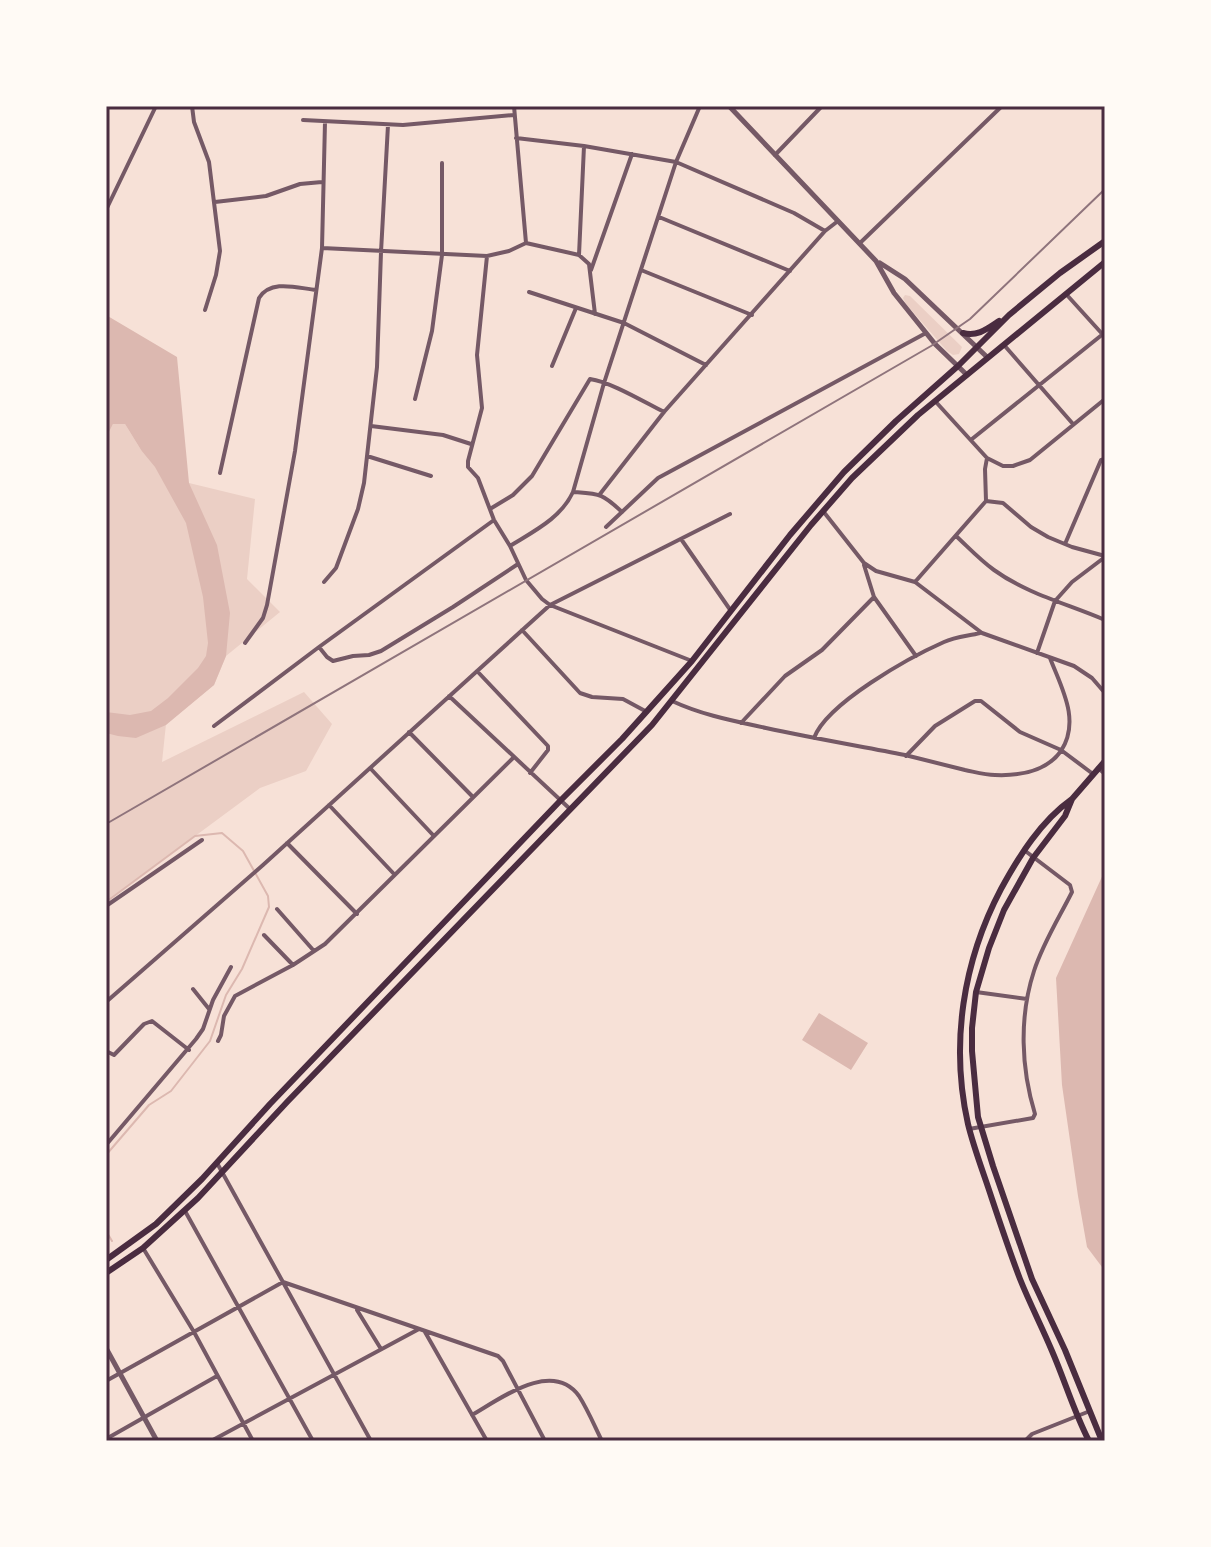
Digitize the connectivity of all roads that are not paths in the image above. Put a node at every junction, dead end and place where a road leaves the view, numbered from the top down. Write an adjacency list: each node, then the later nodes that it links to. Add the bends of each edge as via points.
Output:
1 (156, 106): 20 (street)
2 (192, 106): 19 (street)
3 (514, 106): 8 (street)
4 (700, 106): 16 (street)
5 (729, 106): 15 (street)
6 (822, 106): 15 (street)
7 (1002, 106): 26 (street)
8 (514, 115): 11 (street); 12 (street)
9 (303, 120): 10 (street)
10 (325, 122): 11 (street); 18 (street)
11 (388, 125): 28 (street)
12 (516, 138): 13 (street); 25 (street)
13 (584, 146): 14 (street); 30 (street)
14 (632, 153): 16 (street); 36 (street)
15 (775, 155): 22 (street)
16 (676, 162): 21 (street); 23 (street)
17 (442, 163): 29 (street)
18 (322, 182): 19 (street); 27 (street)
19 (215, 202): 41 (street, via 220,251)
20 (106, 210)
21 (659, 217): 34 (street); 35 (street)
22 (838, 221): 23 (street); 26 (street)
23 (825, 231): 35 (street)
24 (1105, 241): 44 (main road)
25 (526, 243): 30 (street); 31 (street)
26 (860, 243): 32 (street)
27 (322, 248): 28 (street); 37 (street)
28 (381, 252): 29 (street); 63 (street)
29 (442, 255): 31 (street); 58 (street, via 432,331)
30 (579, 255): 36 (street)
31 (487, 256): 65 (street, via 477,355 482,408)
32 (876, 261): 46 (street); 47 (street, via 905,279)
33 (1105, 262): 39 (main road)
34 (641, 270): 43 (street); 45 (street)
35 (790, 271): 43 (street)
36 (591, 273): 42 (street)
37 (316, 290): 69 (street, via 269,287 259,298); 96 (street, via 278,550 263,618)
38 (529, 292): 40 (street)
39 (1066, 294): 48 (street); 49 (main road)
40 (576, 308): 42 (street); 53 (street)
41 (205, 310)
42 (595, 314): 45 (street)
43 (752, 315): 52 (street)
44 (1009, 315): 47 (main road, via 978,334); 50 (main road)
45 (624, 323): 52 (street); 56 (street)
46 (926, 333): 54 (street); 76 (street, via 658,478)
47 (963, 333): 50 (street)
48 (1104, 335): 57 (street)
49 (1003, 344): 51 (main road); 57 (street)
50 (978, 347): 51 (street); 54 (main road)
51 (987, 357): 55 (main road)
52 (706, 365): 61 (street)
53 (552, 366)
54 (958, 366): 55 (street); 92 (main road, via 844,472)
55 (967, 375): 60 (main road)
56 (604, 383): 61 (street); 71 (street); 74 (street, via 588,380 532,476)
57 (1039, 385): 62 (street); 64 (street)
58 (415, 399)
59 (1105, 399): 62 (street)
60 (935, 401): 64 (street); 75 (main road)
61 (664, 412): 72 (street)
62 (1073, 424): 67 (street, via 1023,464 1003,466)
63 (371, 426): 65 (street); 66 (street)
64 (972, 439): 67 (street)
65 (471, 444): 74 (street, via 468,467)
66 (367, 456): 70 (street); 87 (street, via 358,509 336,568)
67 (987, 458): 73 (street)
68 (1103, 460): 82 (street)
69 (220, 473)
70 (431, 476)
71 (573, 492): 72 (street); 83 (street, via 567,506)
72 (600, 494): 76 (street)
73 (986, 501): 80 (street); 82 (street, via 1003,503 1031,527)
74 (490, 509): 78 (street)
75 (823, 511): 85 (street); 105 (main road)
76 (622, 512): 79 (street)
77 (730, 514): 81 (street)
78 (494, 520): 83 (street); 97 (street)
79 (606, 527)
80 (956, 536): 88 (street); 90 (street, via 992,569)
81 (681, 539): 91 (street); 92 (street)
82 (1065, 544): 84 (street)
83 (510, 546): 86 (street)
84 (1105, 557): 90 (street)
85 (864, 563): 88 (street); 89 (street)
86 (518, 564): 91 (street); 97 (street, via 381,651 333,661)
87 (324, 582)
88 (915, 582): 95 (street)
89 (874, 597): 99 (street); 107 (street)
90 (1055, 601): 93 (street); 98 (street)
91 (550, 605): 94 (street); 101 (street)
92 (731, 611): 101 (main road)
93 (1105, 620)
94 (522, 630): 102 (street); 106 (street, via 580,693 623,699)
95 (982, 633): 98 (street); 99 (street)
96 (245, 643)
97 (319, 647): 108 (street)
98 (1037, 653): 100 (street)
99 (916, 656): 110 (street, via 832,712)
100 (1050, 658): 103 (street, via 1074,666); 111 (street, via 1069,707 1068,735)
101 (692, 661): 106 (main road)
102 (477, 671): 104 (street); 117 (street, via 548,746)
103 (1105, 693)
104 (449, 696): 109 (street); 113 (street)
105 (672, 701): 107 (street); 123 (main road)
106 (647, 712): 121 (main road)
107 (741, 723): 110 (street)
108 (214, 726)
109 (409, 732): 115 (street); 119 (street)
110 (814, 738): 112 (street)
111 (1061, 750): 112 (street, via 1034,771 990,776); 112 (street, via 1020,732 977,701 935,726); 116 (street)
112 (906, 756)
113 (513, 758): 117 (street); 119 (street)
114 (1105, 761): 116 (main road)
115 (370, 768): 122 (street); 124 (street)
116 (1096, 771): 118 (street); 120 (main road)
117 (530, 773): 121 (street)
118 (1105, 774)
119 (473, 796): 124 (street)
120 (1072, 799): 127 (main road); 128 (main road)
121 (560, 801): 123 (street); 137 (main road)
122 (329, 805): 126 (street); 129 (street)
123 (570, 810): 138 (main road)
124 (433, 835): 129 (street)
125 (202, 840): 130 (street)
126 (287, 843): 132 (street); 142 (street)
127 (1024, 850): 128 (street); 150 (main road, via 992,905 964,992 960,1065)
128 (1033, 858): 140 (main road, via 994,932); 141 (street, via 1072,892 1043,949)
129 (394, 874): 132 (street)
130 (106, 906)
131 (277, 909): 134 (street)
132 (357, 914): 134 (street)
133 (264, 935): 135 (street)
134 (314, 951): 135 (street)
135 (293, 965): 144 (street, via 239,993 224,1016)
136 (231, 967): 143 (street)
137 (396, 973): 138 (street); 147 (main road)
138 (404, 981): 148 (main road)
139 (193, 989): 143 (street)
140 (976, 992): 141 (street); 149 (main road, via 972,1051)
141 (1027, 999): 149 (street, via 1024,1067 1035,1116)
142 (106, 1002)
143 (209, 1009): 145 (street)
144 (218, 1041)
145 (189, 1050): 146 (street, via 148,1021 114,1055); 151 (street)
146 (106, 1051)
147 (291, 1083): 148 (main road); 152 (main road)
148 (298, 1091): 153 (main road)
149 (980, 1126): 150 (street); 161 (main road)
150 (969, 1129): 163 (main road)
151 (106, 1145)
152 (217, 1163): 153 (street); 156 (main road, via 156,1224)
153 (222, 1173): 154 (main road); 158 (street)
154 (185, 1211): 155 (main road); 159 (street)
155 (143, 1248): 157 (main road); 165 (street)
156 (106, 1260)
157 (106, 1273)
158 (283, 1282): 159 (street); 160 (street); 169 (street)
159 (238, 1308): 165 (street); 173 (street)
160 (356, 1308): 162 (street); 167 (street)
161 (1053, 1326): 163 (main road); 174 (main road)
162 (419, 1329): 164 (street); 167 (street)
163 (1042, 1329): 176 (main road)
164 (425, 1331): 172 (street, via 498,1356); 175 (street)
165 (194, 1332): 168 (street); 170 (street)
166 (106, 1348): 168 (street)
167 (381, 1349): 169 (street)
168 (121, 1373): 171 (street); 177 (street)
169 (334, 1374): 173 (street); 184 (street)
170 (217, 1376): 177 (street); 178 (street)
171 (106, 1381)
172 (517, 1389): 175 (street); 186 (street); 187 (street, via 537,1381 570,1388)
173 (289, 1398): 178 (street); 183 (street)
174 (1090, 1411): 176 (street); 190 (main road)
175 (472, 1415): 185 (street)
176 (1077, 1416): 188 (street); 189 (main road)
177 (144, 1418): 179 (street); 180 (street)
178 (243, 1423): 181 (street); 182 (street)
179 (106, 1439)
180 (157, 1441)
181 (211, 1441)
182 (253, 1441)
183 (313, 1441)
184 (371, 1441)
185 (487, 1441)
186 (545, 1441)
187 (602, 1441)
188 (1025, 1441)
189 (1089, 1441)
190 (1102, 1441)

